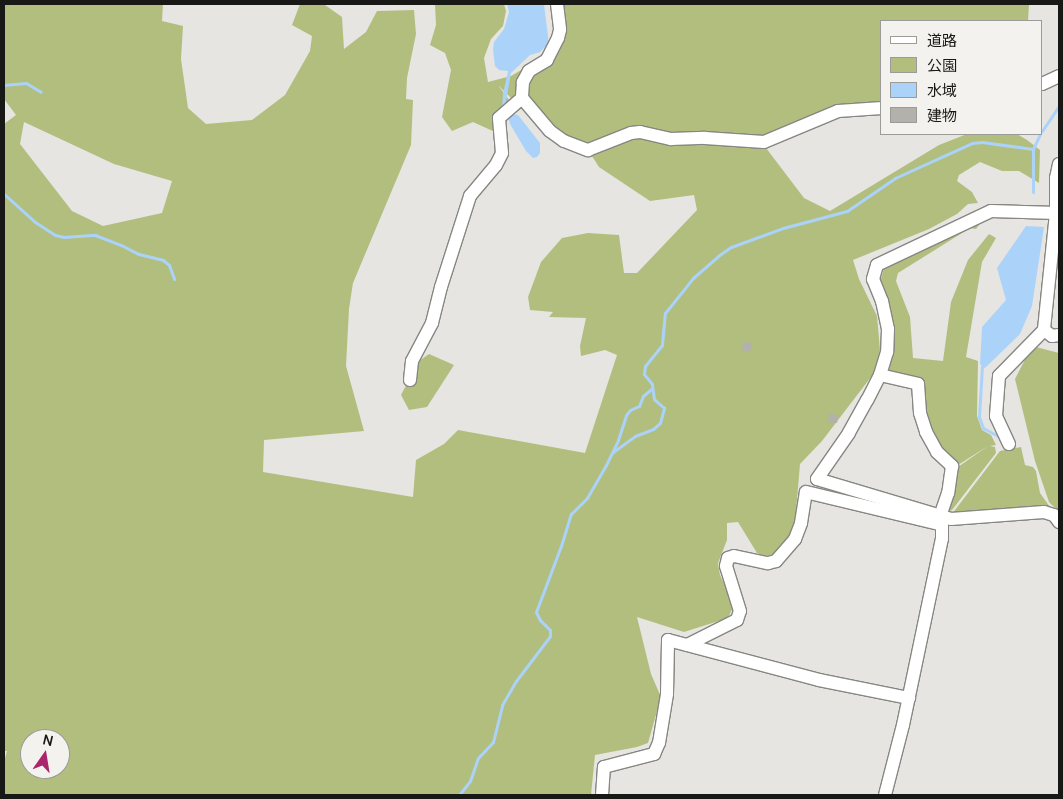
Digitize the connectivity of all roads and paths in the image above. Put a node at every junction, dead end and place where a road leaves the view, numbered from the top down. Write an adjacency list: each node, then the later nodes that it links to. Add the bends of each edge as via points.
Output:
1 (557, 4): 4 (street, via 558,38 547,60 529,72 523,82)
2 (1059, 76): 3 (street)
3 (1043, 84)
4 (522, 98): 5 (street, via 550,131 564,141 588,150 640,132 671,139 764,142 838,111); 11 (street, via 499,118 502,153 470,196 432,323 412,361)
5 (880, 108)
6 (1059, 164): 7 (street)
7 (1056, 213): 8 (street); 10 (street, via 991,211 877,265 873,279 888,329 887,352)
8 (1044, 330): 9 (street, via 1052,336); 12 (street, via 999,376 996,416)
9 (1059, 336)
10 (880, 375): 13 (street, via 918,384 920,413 926,432 937,452 952,466); 13 (street, via 849,432 817,479)
11 (410, 380)
12 (1009, 444)
13 (941, 519): 14 (street, via 1044,512 1054,515); 15 (street, via 806,492 795,539 776,561 728,558 726,566 740,611 737,620); 16 (street, via 942,539)
14 (1059, 522)
15 (687, 645): 16 (street, via 819,680); 17 (street, via 668,640 668,694 659,744 654,754 604,767)
16 (909, 698): 18 (street)
17 (602, 795)
18 (885, 795)

